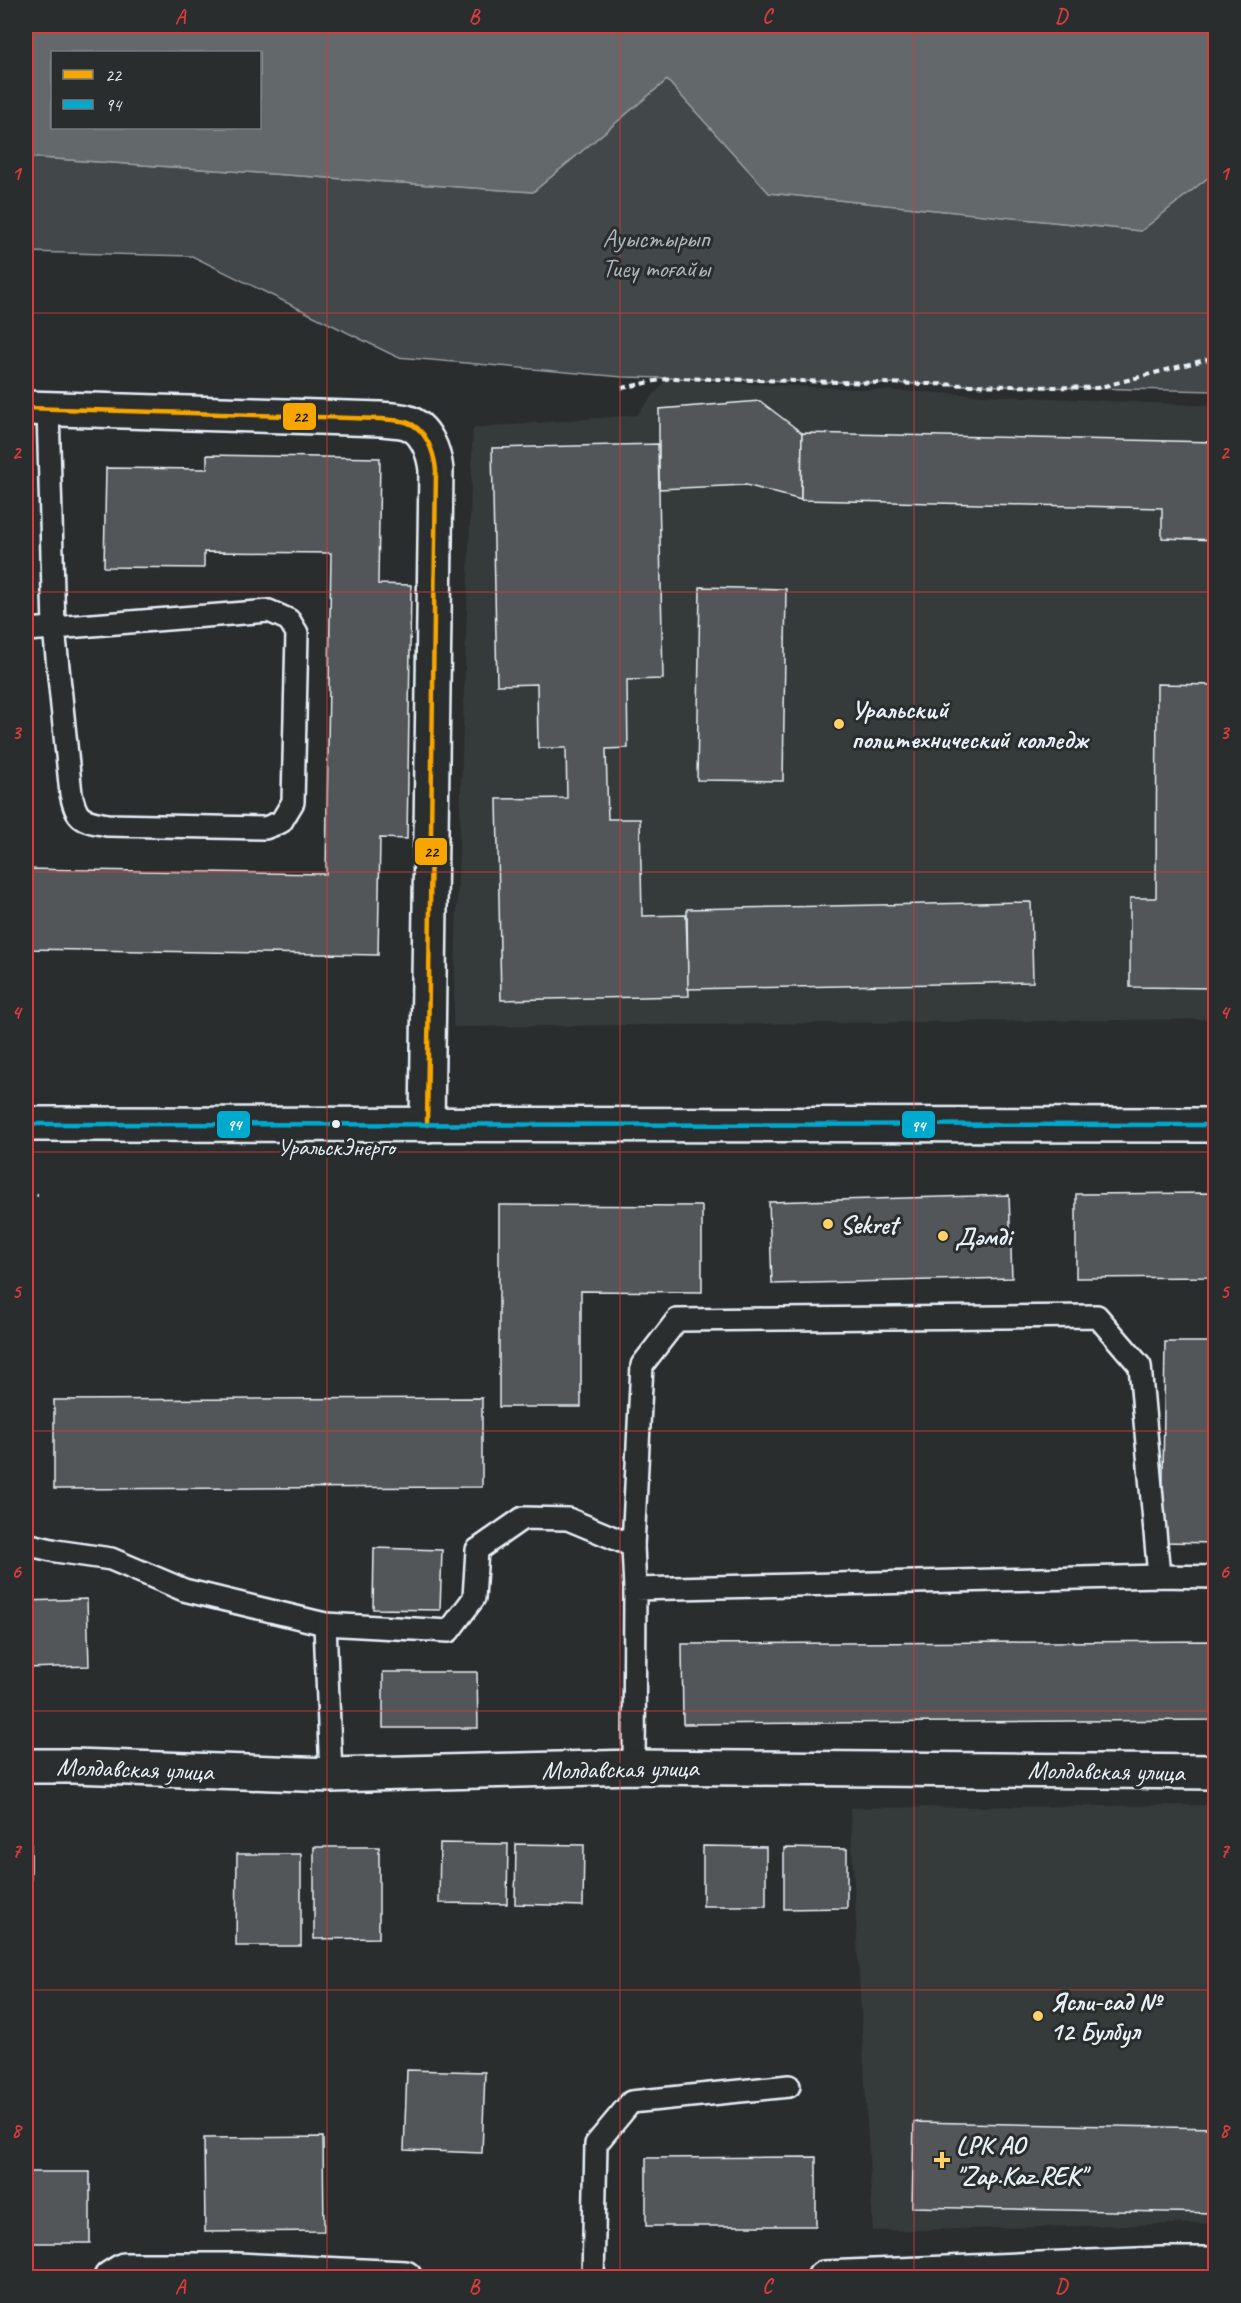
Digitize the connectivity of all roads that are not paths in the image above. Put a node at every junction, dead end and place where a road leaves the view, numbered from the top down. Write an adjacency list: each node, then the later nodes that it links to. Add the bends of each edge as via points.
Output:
1 (37, 408): 2 (lane); 5 (street, via 381,419 409,423 426,437 434,453 436,470)
2 (54, 628): 2 (lane, via 75,812 86,821 107,825 265,828 281,822 293,802 297,633 289,620 269,611); 3 (lane)
3 (26, 630)
4 (26, 1124): 5 (street)
5 (427, 1125): 6 (street)
6 (1215, 1125)
7 (26, 1544): 12 (lane, via 111,1559 184,1590)
8 (633, 1546): 9 (lane, via 642,1365 677,1320 1097,1316 1140,1366); 11 (lane); 12 (lane, via 568,1519 523,1518 477,1550 474,1598 449,1630)
9 (1159, 1576): 10 (lane); 11 (lane)
10 (1215, 1577)
11 (635, 1589): 14 (lane)
12 (325, 1624): 16 (lane)
13 (26, 1766): 16 (street, Молдавская улица)
14 (634, 1767): 15 (street, Молдавская улица); 16 (street, Молдавская улица)
15 (1215, 1772)
16 (331, 1775)
17 (789, 2086): 21 (lane, via 631,2102 596,2144)
18 (1215, 2264): 22 (street)
19 (111, 2277): 20 (street, via 124,2270 237,2270)
20 (405, 2277)
21 (592, 2277)
22 (824, 2277)

